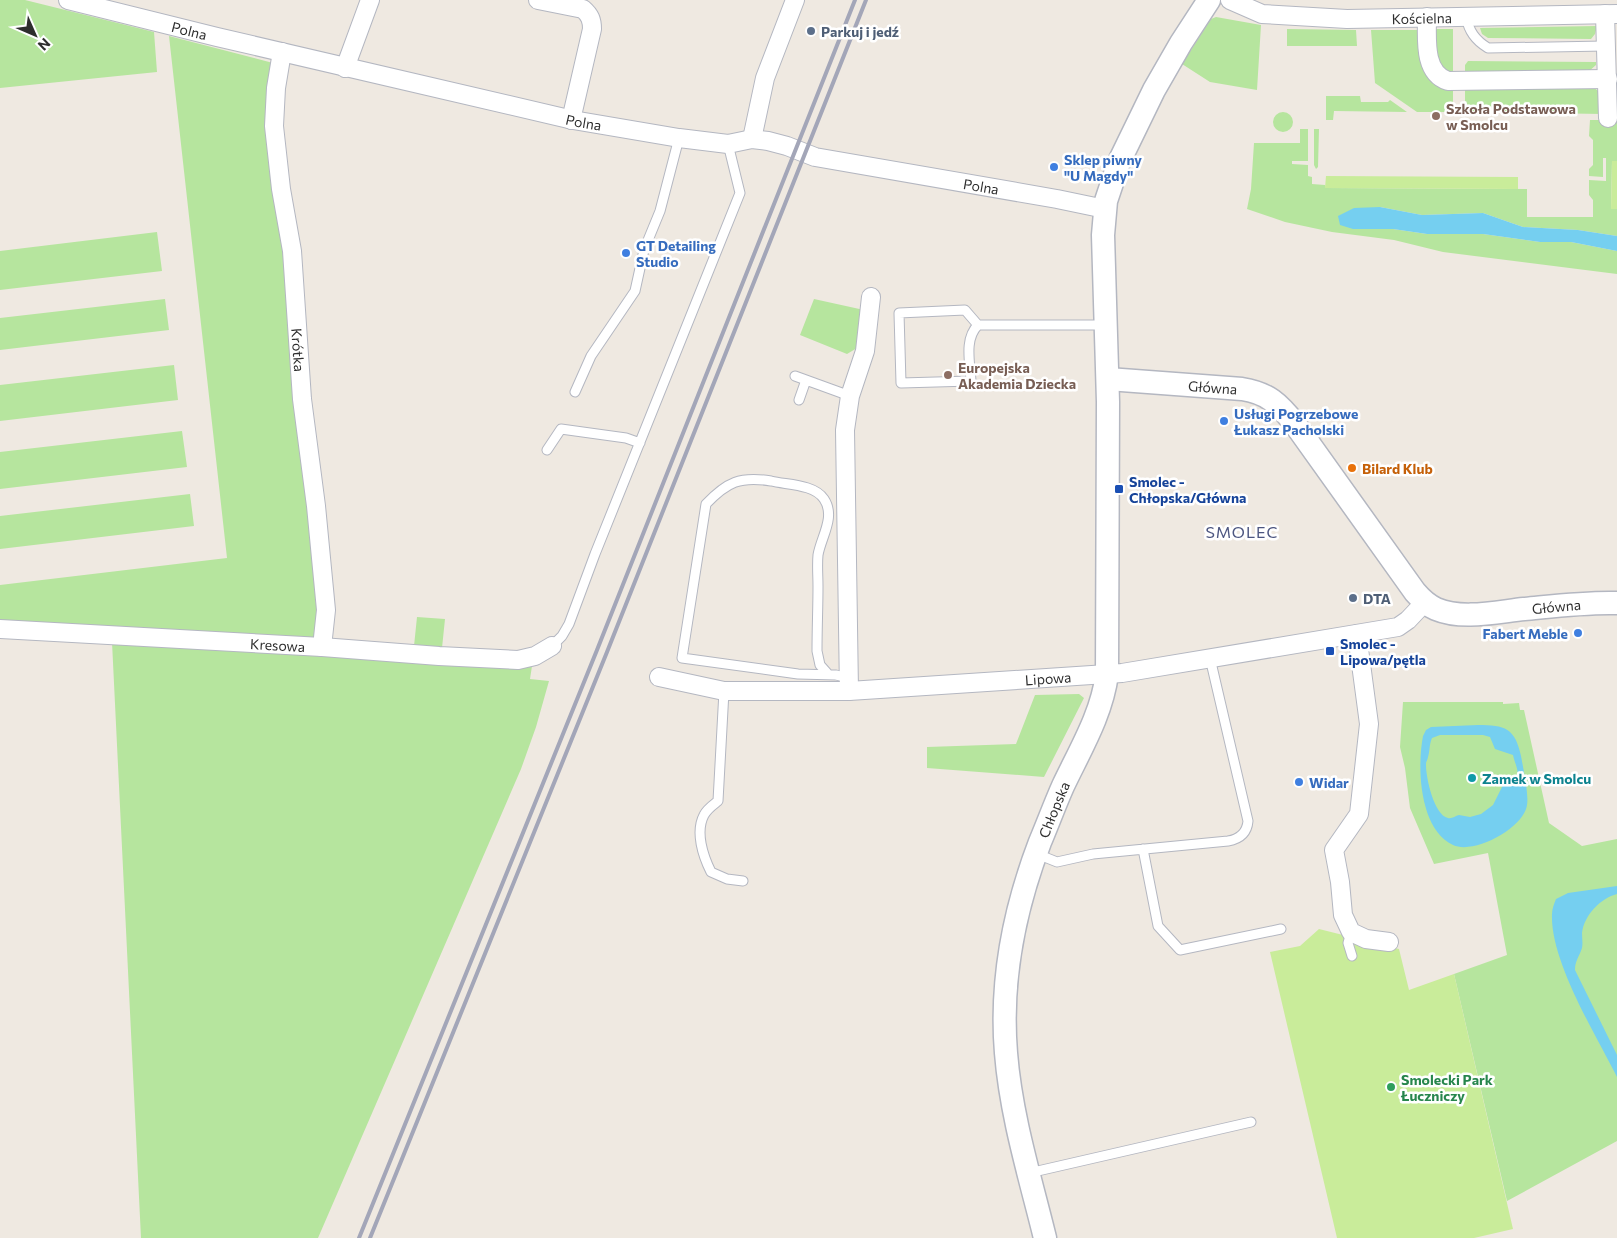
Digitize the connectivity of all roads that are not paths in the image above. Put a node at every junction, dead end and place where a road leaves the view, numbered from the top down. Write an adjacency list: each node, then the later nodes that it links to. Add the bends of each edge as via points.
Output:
1 (68, 0): 11 (street, Polna)
2 (370, 0): 12 (street)
3 (538, 0): 15 (street, via 583,9 592,20)
4 (795, 0): 17 (street, via 765,78)
5 (1210, 0): 19 (street, via 1180,43 1135,126 1110,185)
6 (1230, 0): 8 (street, Kościelna, via 1262,14 1278,16 1347,19)
7 (1611, 14): 9 (street, Kościelna); 10 (street)
8 (1427, 17): 9 (street, Kościelna); 13 (street, via 1430,60 1442,78)
9 (1466, 17): 10 (lane, via 1471,32 1488,48)
10 (1605, 46): 13 (street)
11 (282, 52): 12 (street, Polna); 36 (street, Krótka, via 274,126 292,252 302,399 326,610)
12 (345, 68): 15 (street, Polna)
13 (1608, 79): 14 (street)
14 (1608, 118)
15 (571, 120): 16 (street, Polna)
16 (679, 138): 18 (street, Polna); 26 (lane, via 660,211 644,250 636,292 590,356)
17 (752, 139): 18 (street, Polna); 19 (street, Polna, via 787,146 815,157)
18 (728, 144): 29 (lane, via 740,193)
19 (1104, 209): 22 (street)
20 (871, 297): 27 (street, via 864,351)
21 (978, 325): 21 (lane, via 969,340 971,380 901,383 899,313 965,310); 22 (lane)
22 (1106, 325): 24 (street)
23 (795, 376): 25 (lane)
24 (1108, 379): 31 (street, Główna, via 1242,389 1273,400 1295,424); 39 (street, Chłopska)
25 (806, 380): 27 (lane); 28 (lane)
26 (575, 392)
27 (850, 396): 41 (street, via 845,430)
28 (799, 400)
29 (640, 443): 30 (lane, via 561,429); 35 (lane, via 569,624)
30 (547, 450)
31 (1425, 602): 32 (street, Główna, via 1441,611 1467,614); 34 (street, Lipowa, via 1398,627)
32 (1617, 603)
33 (0, 630): 36 (street, Kresowa)
34 (1357, 634): 37 (street, Lipowa); 47 (street, via 1369,724 1359,814 1334,850 1343,915)
35 (552, 646): 36 (street, Kresowa, via 535,656 518,660)
36 (322, 647)
37 (1210, 658): 39 (street, Lipowa); 43 (lane, via 1247,828 1236,840)
38 (828, 674): 38 (lane, via 820,665 817,651 818,554 829,518 827,505 810,489 754,478 731,484 706,504 682,658 798,674); 41 (lane)
39 (1107, 674): 41 (street, Lipowa); 44 (street, Chłopska, via 1103,698)
40 (659, 677): 42 (street, Lipowa)
41 (849, 685): 42 (street, Lipowa)
42 (724, 691): 45 (lane, via 718,801 703,816 700,831 704,858 711,872)
43 (1143, 849): 44 (lane, via 1093,854 1057,862); 46 (lane, via 1158,926 1180,950)
44 (1036, 854): 51 (street, Chłopska, via 1011,942 1004,1016 1010,1088)
45 (743, 881)
46 (1281, 928)
47 (1351, 932): 48 (street, via 1366,939); 49 (lane, via 1348,943)
48 (1389, 942)
49 (1352, 956)
50 (1251, 1122): 51 (lane)
51 (1028, 1173): 52 (street, Chłopska)
52 (1045, 1238)

